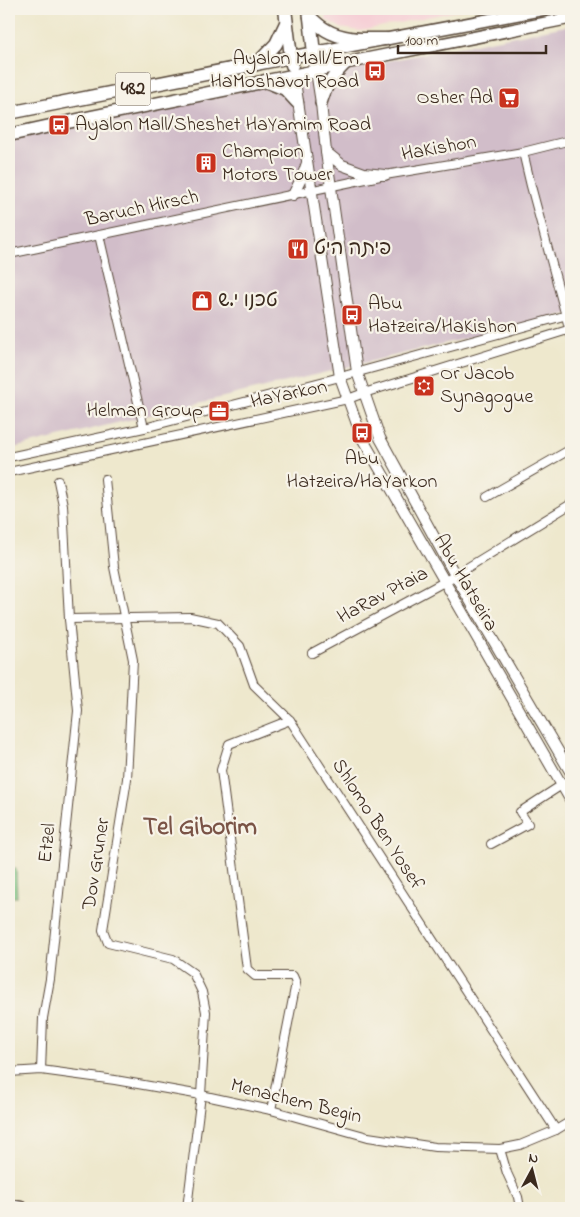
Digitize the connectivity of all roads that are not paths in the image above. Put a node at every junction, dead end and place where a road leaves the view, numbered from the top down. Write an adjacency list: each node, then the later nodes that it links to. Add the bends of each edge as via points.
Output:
1 (285, 9): 5 (main road)
2 (545, 9): 6 (main road)
3 (310, 13): 6 (main road, via 327,31 344,37); 7 (main road)
4 (571, 18): 9 (main road)
5 (286, 23): 8 (main road); 10 (main road, via 276,44)
6 (386, 39): 7 (main road)
7 (314, 53): 8 (main road); 11 (main road)
8 (291, 57): 10 (main road, 482); 12 (main road)
9 (346, 63): 11 (main road); 15 (main road, via 332,78)
10 (257, 64): 16 (main road, 482)
11 (316, 71): 12 (main road, 482); 15 (street, Abu Hatseira)
12 (294, 75): 13 (main road, 482); 14 (street, Abu Hatseira)
13 (265, 80): 14 (main road, via 284,89); 17 (main road, 482)
14 (297, 102): 21 (street, Abu Hatseira)
15 (321, 103): 19 (street, Abu Hatseira)
16 (9, 113)
17 (9, 135)
18 (571, 140): 20 (street, HaKishon)
19 (326, 152): 22 (street, via 342,165 364,173); 23 (street, Abu Hatseira)
20 (523, 152): 22 (street, HaKishon); 28 (street)
21 (308, 162): 24 (street, Abu Hatseira); 25 (street)
22 (385, 175): 23 (street, HaKishon)
23 (332, 187): 24 (street, HaKishon); 30 (street, Abu Hatseira)
24 (312, 191): 25 (street, Baruch Hirsch); 31 (street, Abu Hatseira)
25 (293, 195): 26 (street, Baruch Hirsch)
26 (100, 235): 27 (street, Baruch Hirsch); 34 (street)
27 (9, 254)
28 (569, 315): 29 (street); 30 (street, HaYarkon)
29 (571, 331): 32 (street, HaYarkon)
30 (357, 372): 31 (street, HaYarkon); 32 (street, Abu Hatseira)
31 (340, 377): 33 (street, Abu Hatseira); 34 (street, HaYarkon)
32 (364, 393): 33 (street, HaYarkon); 42 (street, Abu Hatseira, via 380,438)
33 (348, 400): 37 (street, HaYarkon); 43 (street, Abu Hatseira, via 362,438)
34 (144, 428): 36 (street, HaYarkon)
35 (571, 449): 40 (street)
36 (9, 457)
37 (9, 472)
38 (105, 479): 45 (street, Dov Gruner, via 114,567)
39 (58, 481): 44 (street, Etzel, via 63,506)
40 (487, 497)
41 (571, 504): 42 (street, HaRav Ptaia)
42 (455, 576): 43 (street, HaRav Ptaia); 48 (street, Abu Hatseira)
43 (444, 582): 46 (street, HaRav Ptaia); 50 (street, Abu Hatseira)
44 (69, 619): 45 (street, Shlomo Ben Yosef); 53 (street, Etzel, via 78,711)
45 (124, 619): 47 (street, Shlomo Ben Yosef, via 190,617 218,623 240,646 254,685); 55 (street, Dov Gruner, via 133,660 127,779 103,930 108,943 173,959 193,972 206,1012)
46 (312, 653)
47 (290, 720): 56 (street, via 229,744 221,770 247,970 254,976 293,976 296,983); 58 (street, Shlomo Ben Yosef)
48 (571, 772)
49 (571, 779): 50 (street)
50 (562, 785): 51 (street, Abu Hatseira); 52 (street, via 520,812 528,824)
51 (571, 802)
52 (491, 844)
53 (40, 1070): 54 (street, Menachem Begin); 55 (street, Menachem Begin)
54 (9, 1072)
55 (201, 1095): 56 (street, Menachem Begin); 60 (street, Dov Gruner)
56 (271, 1110): 59 (street, Menachem Begin, via 368,1137 435,1146)
57 (571, 1121): 58 (street, Menachem Begin)
58 (556, 1130): 59 (street, Menachem Begin, via 520,1145)
59 (500, 1149): 65 (street)
60 (188, 1192): 63 (street, Dov Gruner); 64 (street, Dov Gruner)
61 (9, 1206): 62 (main road)
62 (22, 1208)
63 (181, 1208)
64 (187, 1208)
65 (520, 1208)

